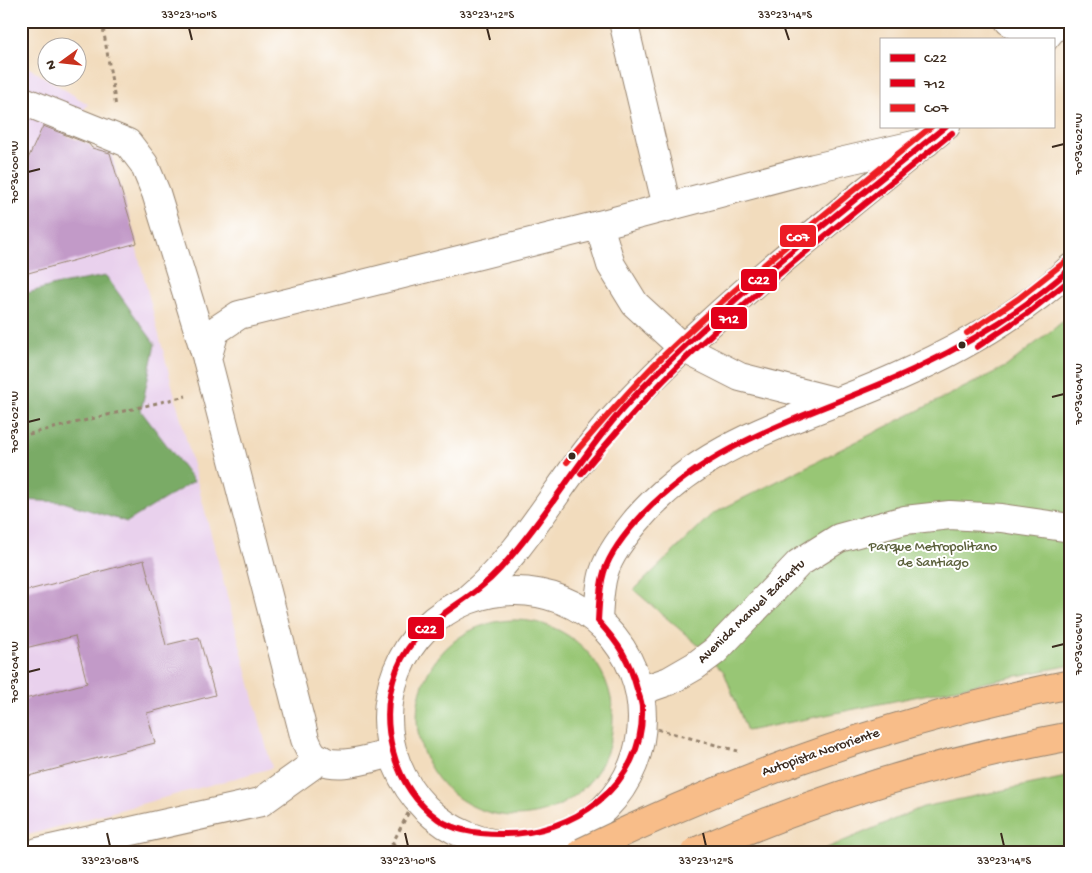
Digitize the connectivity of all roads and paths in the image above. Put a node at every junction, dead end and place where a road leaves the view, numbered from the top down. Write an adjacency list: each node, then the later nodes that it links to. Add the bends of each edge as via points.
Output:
1 (102, 21): 7 (path)
2 (623, 21): 10 (street)
3 (1009, 21): 5 (street)
4 (1059, 21): 6 (street)
5 (1034, 38)
6 (1045, 38)
7 (114, 97)
8 (21, 100): 14 (street, via 128,143 144,164 156,193)
9 (936, 134): 10 (street); 13 (street, via 733,302)
10 (667, 207): 11 (street)
11 (599, 225): 13 (street, via 611,265 635,304); 14 (street, via 239,315 215,331)
12 (1071, 268): 16 (street, via 972,340 896,378)
13 (683, 348): 16 (street, via 740,377); 19 (street, via 608,425 514,552)
14 (207, 359): 15 (street)
15 (214, 388): 17 (path); 25 (street, via 305,739 313,755)
16 (838, 402): 20 (street, via 738,442 692,468 666,490 636,520 612,555 604,572)
17 (21, 436)
18 (1071, 528): 22 (street, Avenida Manuel Zañartu, via 950,515 906,520 839,538 800,563 708,656 669,681)
19 (469, 598): 20 (street, via 495,591 523,590 550,595 575,605); 24 (street, via 436,617 410,644 394,678 387,715)
20 (598, 621): 22 (street, via 617,641 631,665)
21 (1071, 684): 28 (highway, Autopista Nororiente, bridge, via 959,710 817,752)
22 (640, 691): 28 (street, via 642,725 636,758 629,774 621,789)
23 (1071, 736): 32 (highway, bridge, via 974,757 882,783 792,813)
24 (392, 753): 25 (street, via 350,763); 26 (street)
25 (321, 760): 29 (street, via 261,802)
26 (416, 798): 27 (path); 28 (street, via 441,822 471,838 504,846)
27 (393, 844): 30 (path); 31 (path)
28 (569, 846)
29 (38, 852)
30 (388, 852)
31 (405, 852)
32 (695, 852)

